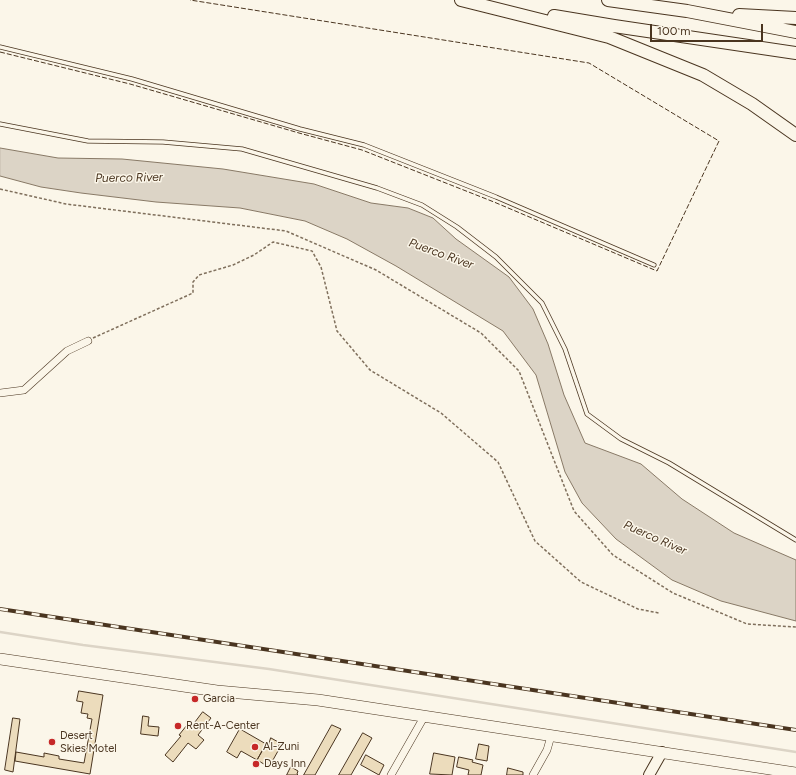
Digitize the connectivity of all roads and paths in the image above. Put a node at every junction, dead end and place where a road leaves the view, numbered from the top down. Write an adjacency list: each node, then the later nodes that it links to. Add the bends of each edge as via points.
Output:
1 (462, 0): 7 (highway); 9 (highway, via 609,37 703,75 752,104)
2 (608, 0): 3 (highway)
3 (687, 11): 4 (highway); 5 (highway)
4 (796, 18)
5 (796, 32)
6 (0, 47): 11 (lane, via 132,79 300,129 364,145 496,197)
7 (796, 53)
8 (0, 124): 14 (lane, via 88,141 162,142 242,149 377,188 422,205 457,227 496,257 542,303 566,348 587,414 621,439 669,463)
9 (796, 135)
10 (0, 190): 16 (path, via 66,204 286,231 376,270 481,333 519,371 574,511 613,555 673,593 747,624)
11 (654, 265)
12 (88, 341): 13 (street, via 67,351 24,390); 15 (path, via 193,293 193,282 199,275 233,265 273,242 312,251 321,267 338,331 370,370 442,413 498,462 535,540 581,582 638,609)
13 (0, 393)
14 (796, 540)
15 (659, 613)
16 (796, 627)
17 (0, 659): 18 (main road, via 196,688 318,700)
18 (424, 717): 19 (main road); 23 (street)
19 (551, 736): 20 (main road); 24 (street, via 547,750)
20 (662, 752): 21 (main road); 25 (street)
21 (770, 772): 22 (main road)
22 (796, 773)
23 (391, 775)
24 (533, 775)
25 (649, 775)

